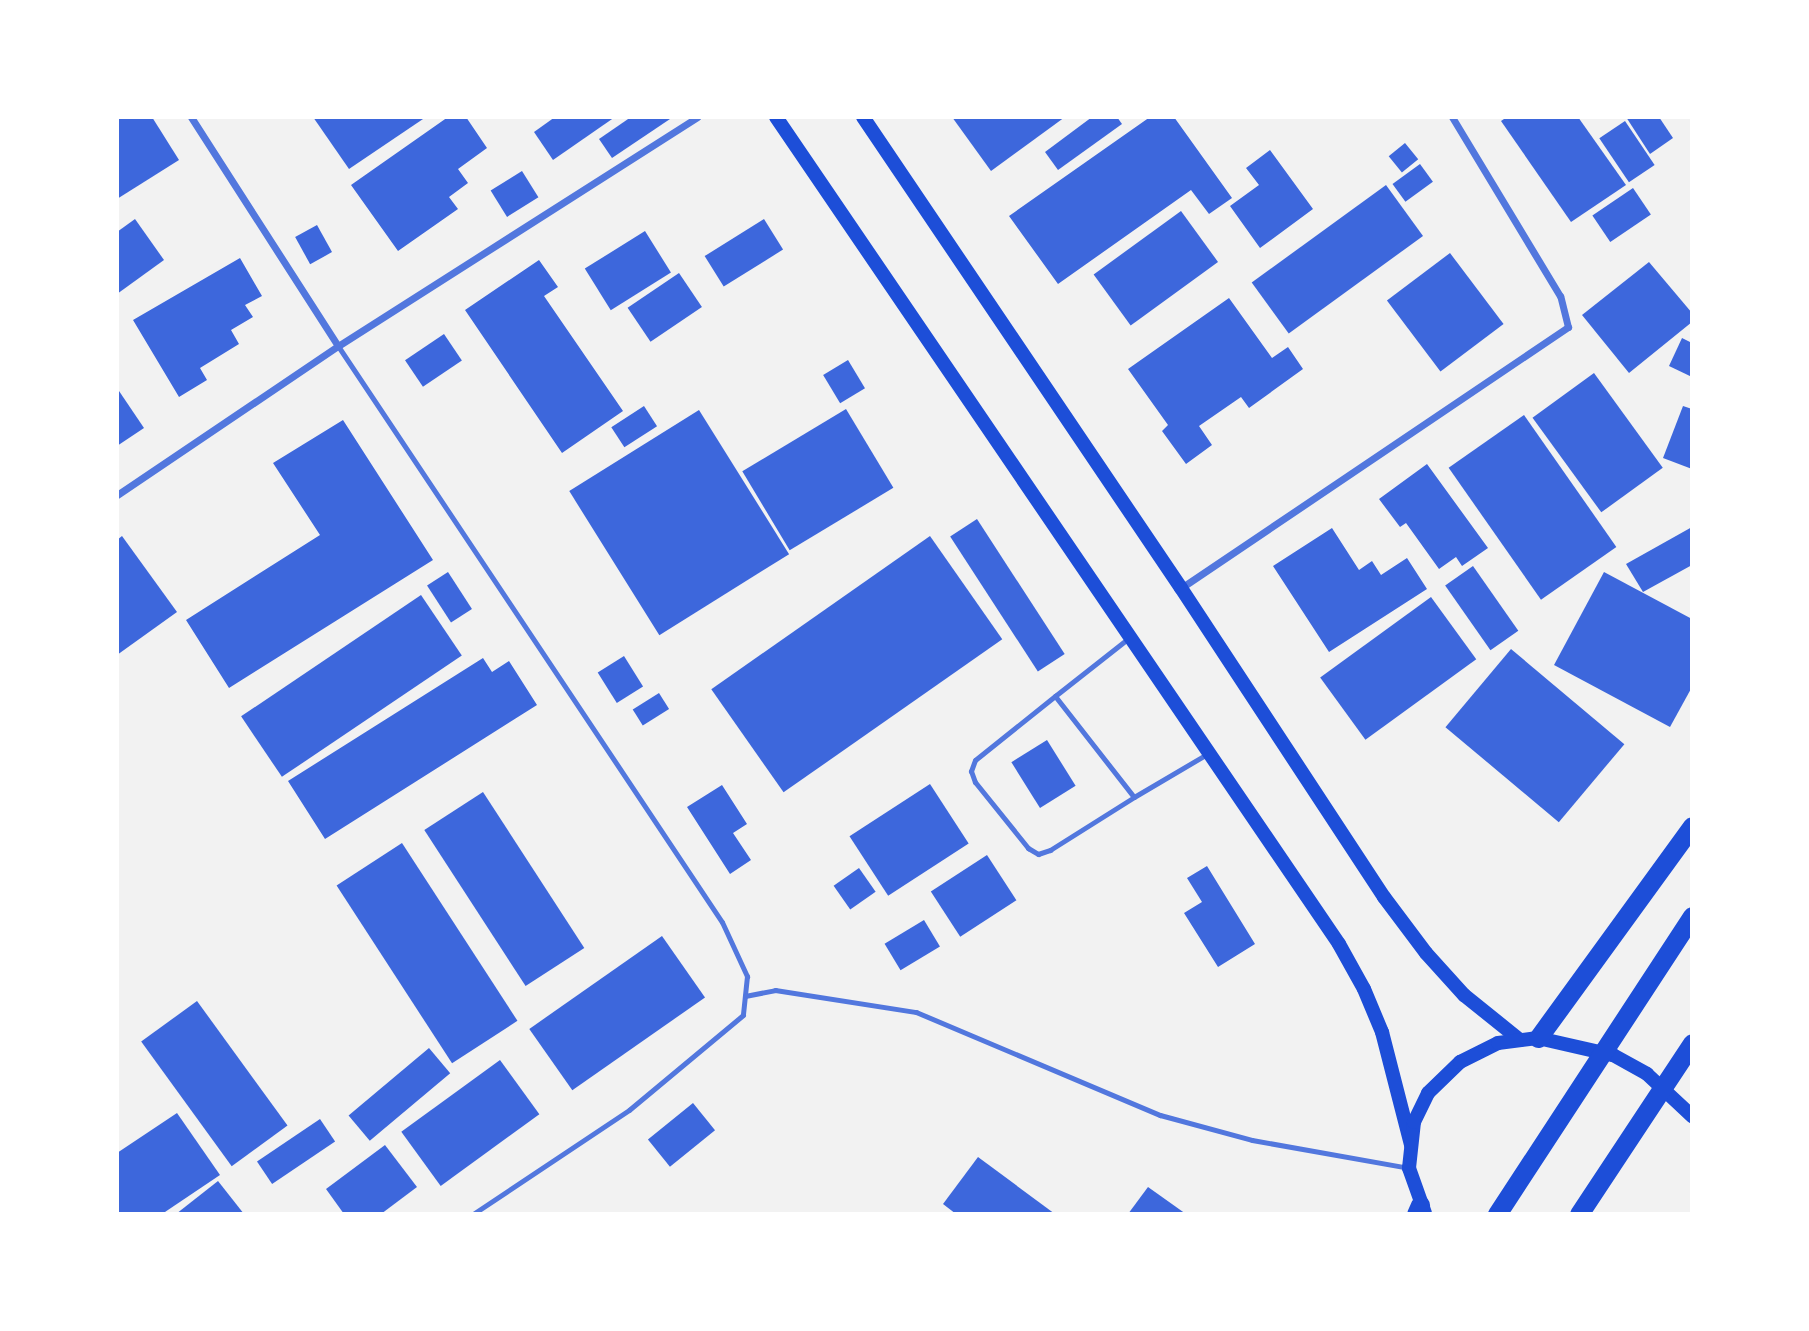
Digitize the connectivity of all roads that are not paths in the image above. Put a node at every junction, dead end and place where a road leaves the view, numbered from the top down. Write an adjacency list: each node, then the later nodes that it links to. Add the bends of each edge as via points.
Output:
1 (191, 117): 6 (street)
2 (697, 117): 6 (street)
3 (776, 117): 9 (main road)
4 (863, 117): 8 (main road)
5 (1452, 117): 8 (street, via 1560,296 1569,327)
6 (338, 346): 7 (street); 15 (lane, via 722,922 747,975)
7 (117, 495)
8 (1181, 588): 16 (main road, via 1384,897 1426,953 1464,995)
9 (1130, 637): 10 (lane); 11 (main road)
10 (1055, 696): 12 (lane); 12 (lane, via 975,760 971,771 975,782 1028,848 1038,854)
11 (1209, 753): 12 (lane); 19 (main road, via 1339,944 1364,989 1382,1032)
12 (1134, 797)
13 (1692, 826): 16 (highway)
14 (1692, 916): 23 (highway)
15 (745, 996): 20 (lane, via 775,990 916,1012 1160,1115 1252,1140); 22 (lane, via 743,1015 629,1110)
16 (1529, 1039): 18 (main road, via 1613,1055 1647,1074); 19 (main road, via 1499,1044 1460,1062 1428,1093 1414,1122)
17 (1692, 1043): 24 (highway)
18 (1692, 1116)
19 (1412, 1145): 20 (main road)
20 (1409, 1168): 21 (main road)
21 (1421, 1211)
22 (473, 1214)
23 (1497, 1214)
24 (1579, 1214)

